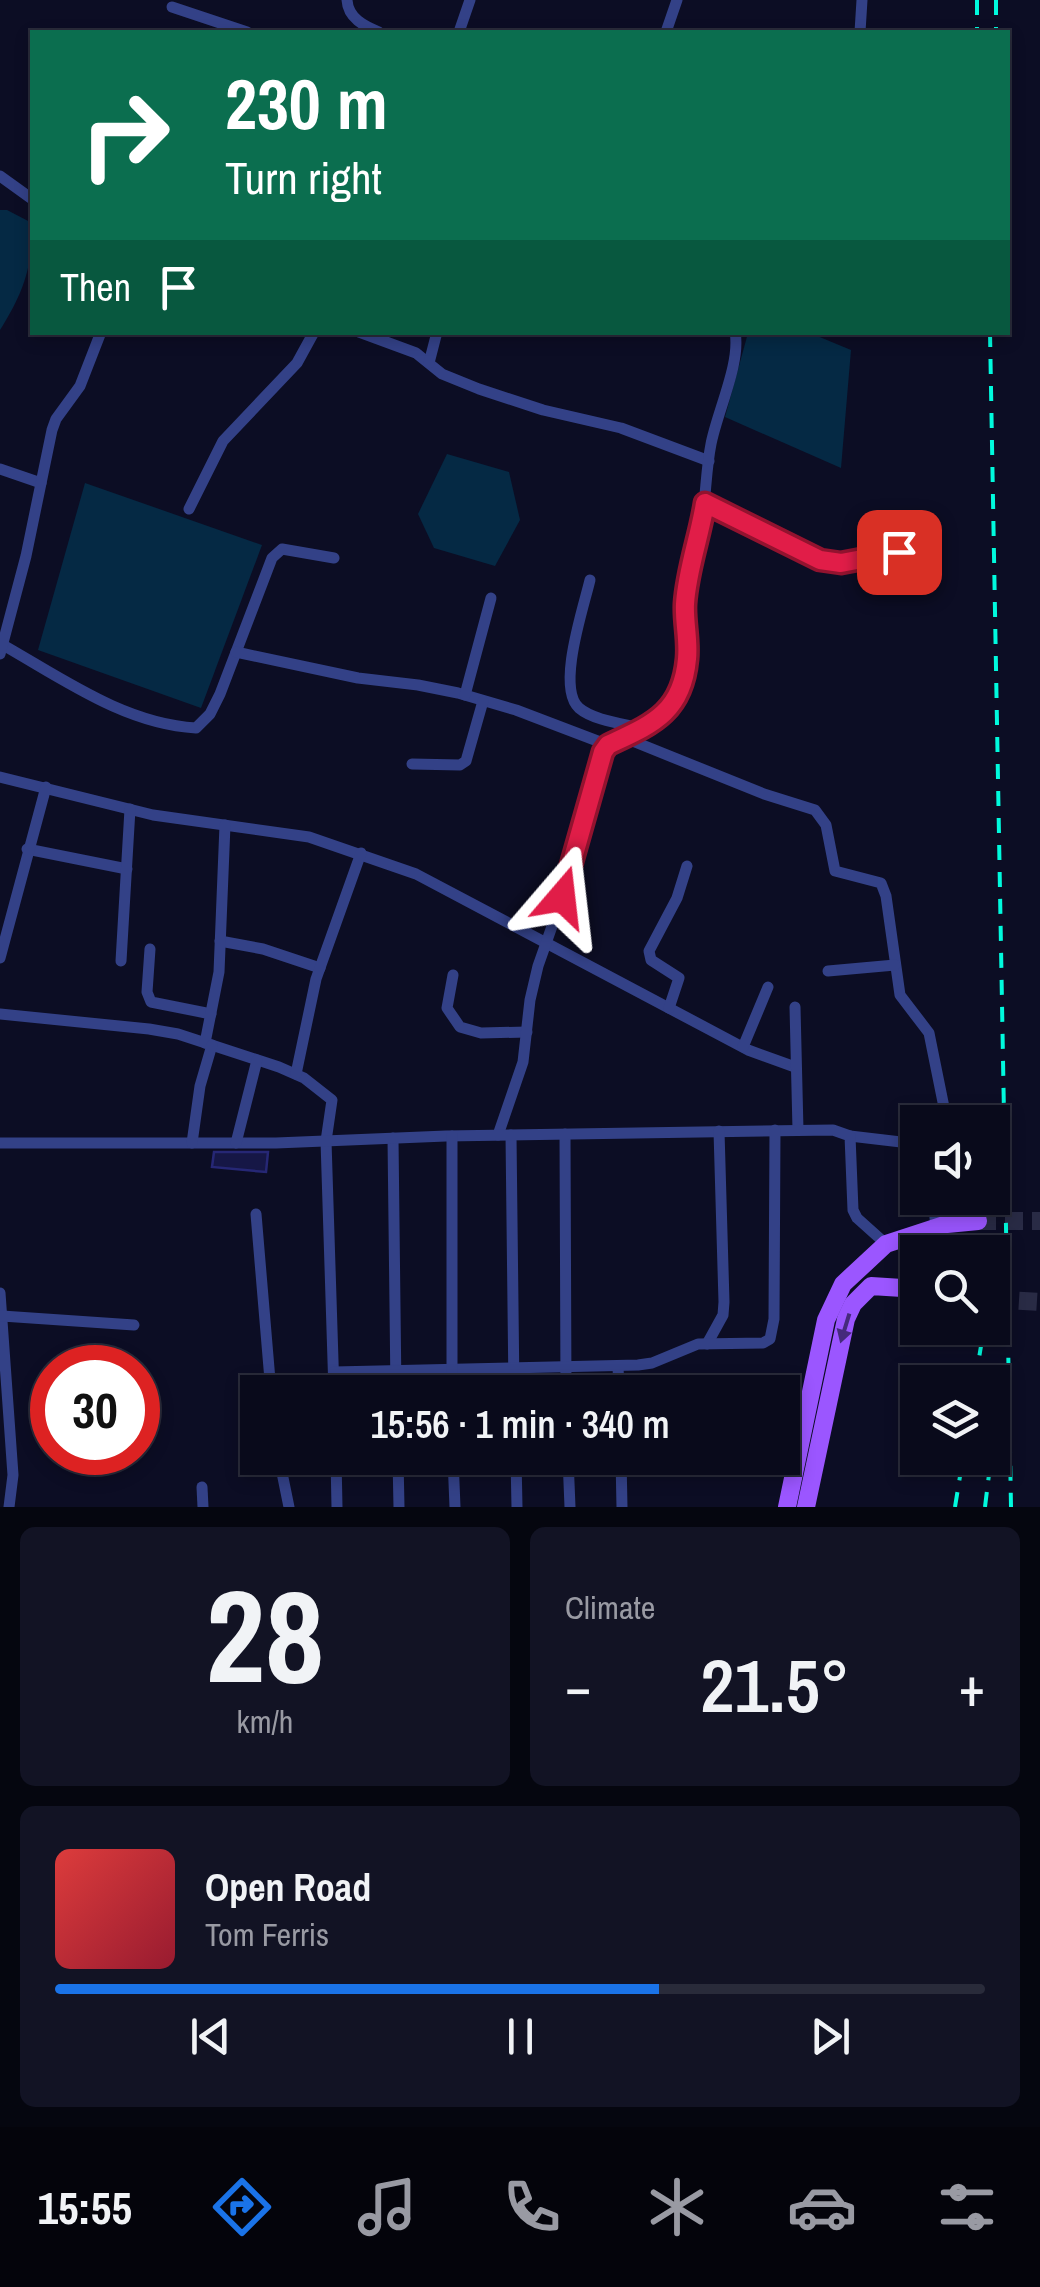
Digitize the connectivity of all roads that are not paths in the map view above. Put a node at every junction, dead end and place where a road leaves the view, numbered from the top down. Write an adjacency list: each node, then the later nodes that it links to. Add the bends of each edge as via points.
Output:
1 (347, 0): 7 (street, via 356,20)
2 (470, 0): 8 (street)
3 (677, 0): 9 (street)
4 (862, 0): 10 (street)
5 (172, 8): 6 (street)
6 (241, 30)
7 (375, 30)
8 (461, 30)
9 (667, 30)
10 (860, 30)
11 (0, 176): 12 (street)
12 (30, 198)
13 (99, 335): 21 (street, via 80,386 56,420)
14 (312, 335): 23 (street, via 297,363 224,441)
15 (368, 335): 18 (street)
16 (436, 335): 18 (street)
17 (735, 335): 19 (street)
18 (429, 363): 19 (street, via 479,389)
19 (709, 460): 22 (street)
20 (0, 469): 21 (street)
21 (41, 482): 28 (street)
22 (705, 503): 24 (street, via 820,560 841,563); 32 (street, via 685,602 687,662 666,711)
23 (189, 508)
24 (899, 552)
25 (334, 558): 29 (street, via 277,552)
26 (590, 580): 32 (street, via 570,693 588,713)
27 (490, 598): 30 (street)
28 (2, 649): 29 (street, via 138,716 196,728 210,714)
29 (236, 652): 30 (street)
30 (465, 695): 31 (street)
31 (483, 700): 34 (street); 35 (street, via 466,761)
32 (645, 730): 33 (street)
33 (625, 738): 34 (street); 49 (street, via 815,810 835,872 876,880 883,888)
34 (608, 745): 45 (street)
35 (412, 764)
36 (0, 777): 37 (street)
37 (46, 788): 38 (street); 40 (street)
38 (130, 809): 39 (street); 43 (street)
39 (226, 825): 41 (street); 44 (street)
40 (27, 849): 43 (street); 47 (street)
41 (361, 853): 45 (street); 50 (street)
42 (688, 866): 55 (street, via 648,956 678,978)
43 (127, 870): 48 (street)
44 (220, 941): 50 (street); 57 (street)
45 (546, 941): 55 (street); 58 (street)
46 (150, 949): 57 (street, via 151,1002)
47 (0, 958)
48 (122, 961)
49 (896, 965): 51 (street); 64 (street, via 900,996 933,1044)
50 (320, 968): 63 (street)
51 (828, 971)
52 (452, 975): 58 (street, via 447,1008 460,1027)
53 (768, 987): 60 (street)
54 (795, 1007): 62 (street)
55 (669, 1008): 60 (street)
56 (0, 1014): 59 (street, via 149,1029)
57 (211, 1014): 59 (street)
58 (527, 1032): 69 (street)
59 (208, 1044): 61 (street); 74 (street)
60 (743, 1047): 62 (street)
61 (257, 1060): 63 (street); 77 (street)
62 (795, 1067): 66 (street)
63 (296, 1074): 73 (street, via 332,1100)
64 (944, 1105)
65 (775, 1130): 66 (street); 67 (street); 91 (street, via 774,1333 763,1343)
66 (798, 1130): 71 (street)
67 (718, 1131): 68 (street); 91 (street, via 724,1302)
68 (564, 1134): 69 (street); 93 (street)
69 (505, 1135): 70 (street); 94 (street)
70 (452, 1136): 72 (street); 95 (street)
71 (850, 1136): 75 (street); 84 (street, via 854,1210)
72 (393, 1138): 73 (street); 96 (street)
73 (326, 1141): 77 (street); 97 (street)
74 (192, 1142): 76 (street); 77 (street)
75 (900, 1142)
76 (0, 1143)
77 (236, 1143)
78 (256, 1214): 98 (street)
79 (935, 1215): 83 (street)
80 (956, 1215): 82 (street)
81 (978, 1221): 82 (main road)
82 (957, 1223): 83 (main road)
83 (936, 1228): 84 (main road)
84 (886, 1244): 85 (main road)
85 (869, 1258): 88 (main road); 121 (main road, via 843,1284 826,1320)
86 (900, 1288): 88 (main road, via 871,1286)
87 (0, 1293): 89 (street)
88 (862, 1293): 122 (main road, one-way to 122, via 842,1334)
89 (2, 1316): 90 (street); 112 (street, via 13,1475)
90 (134, 1324)
91 (708, 1344): 92 (street, via 652,1363)
92 (618, 1366): 93 (street); 103 (street)
93 (566, 1367): 94 (street); 102 (street)
94 (514, 1368): 95 (street); 101 (street)
95 (452, 1369): 96 (street); 100 (street)
96 (396, 1370): 97 (street); 99 (street)
97 (334, 1372)
98 (270, 1375)
99 (396, 1375)
100 (452, 1375)
101 (514, 1375)
102 (566, 1375)
103 (618, 1375)
104 (283, 1475): 114 (street)
105 (336, 1475): 115 (street)
106 (398, 1475): 116 (street)
107 (454, 1475): 117 (street)
108 (516, 1475): 118 (street)
109 (569, 1475): 119 (street)
110 (621, 1475): 120 (street)
111 (202, 1487): 113 (street)
112 (9, 1507)
113 (203, 1507)
114 (290, 1507)
115 (337, 1507)
116 (399, 1507)
117 (454, 1507)
118 (516, 1507)
119 (570, 1507)
120 (622, 1507)
121 (788, 1507)
122 (806, 1507)

